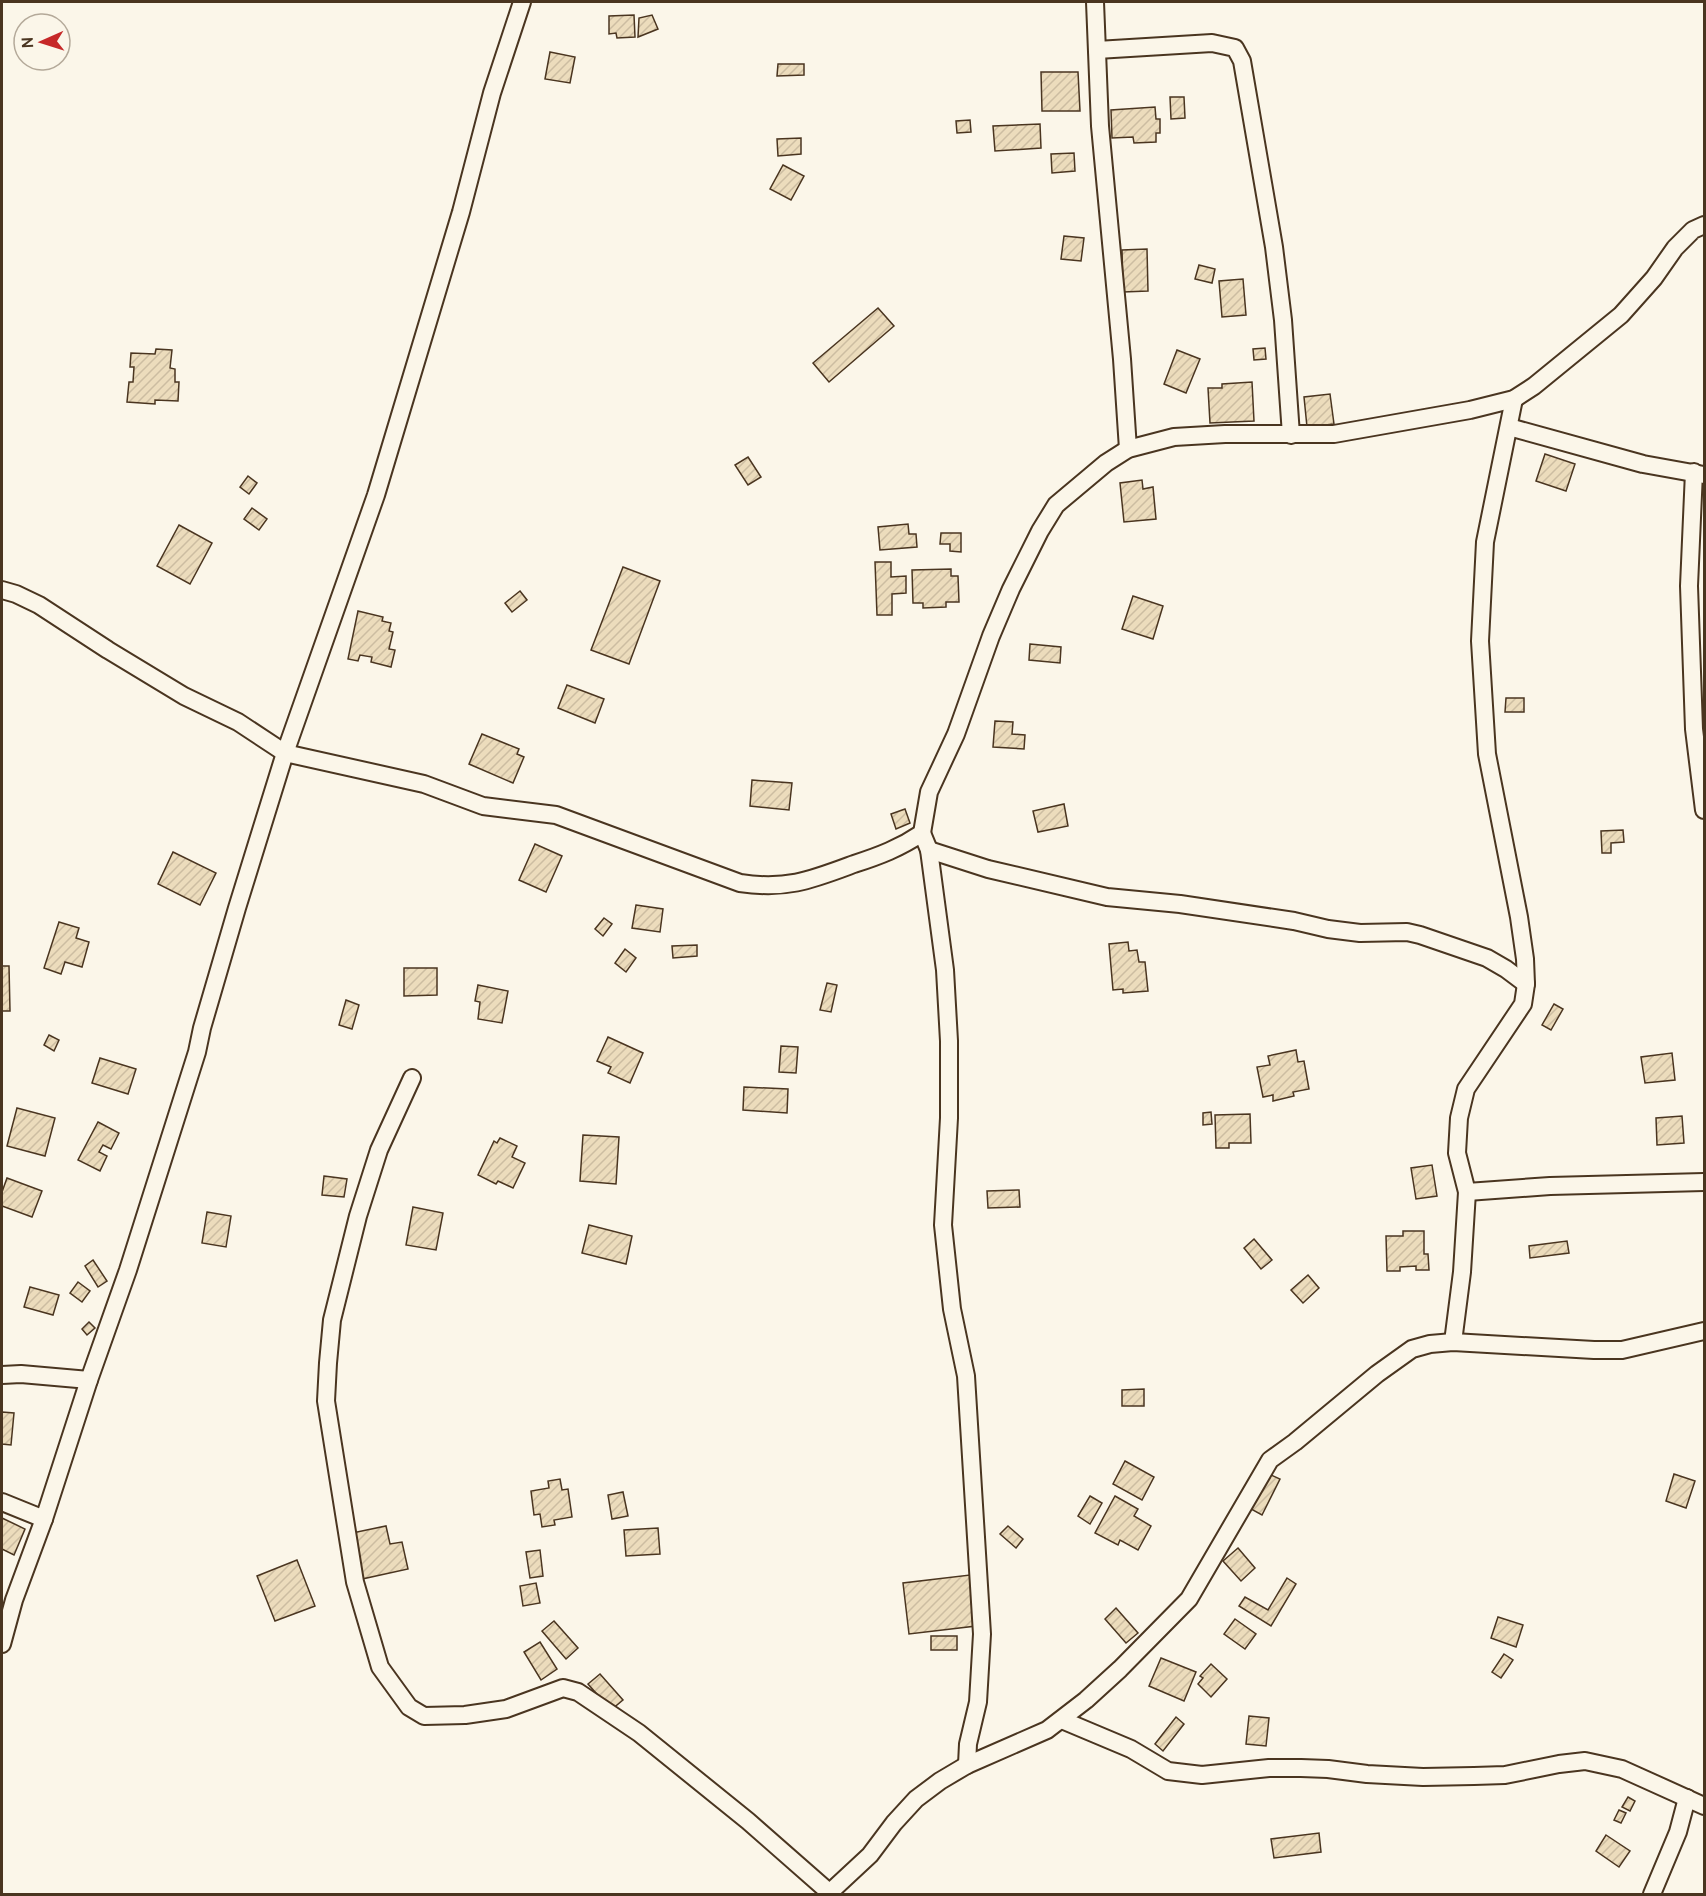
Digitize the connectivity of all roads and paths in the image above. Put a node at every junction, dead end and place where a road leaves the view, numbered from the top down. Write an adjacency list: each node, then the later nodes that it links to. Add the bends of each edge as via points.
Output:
1 (522, 2): 11 (street, via 376,495)
2 (1095, 2): 3 (street)
3 (1097, 50): 7 (street, via 1212,43 1235,48 1242,61 1274,247); 8 (street)
4 (1704, 225): 5 (street, via 1675,248 1621,315)
5 (1514, 399): 6 (street); 7 (street, via 1334,434)
6 (1509, 427): 9 (street, via 1643,464); 15 (street, via 1485,542 1480,641 1487,754 1519,916)
7 (1291, 435): 8 (street, via 1174,437)
8 (1128, 449): 13 (street, via 1056,505 1040,531 1007,598 956,734 929,792)
9 (1699, 474): 12 (street, via 1689,586 1694,729)
10 (2, 590): 11 (street, via 39,605 155,679 238,722)
11 (285, 753): 13 (street, via 424,784 483,806 556,815 740,883 762,886 802,883 881,856); 22 (street, via 197,1052)
12 (1704, 810)
13 (922, 833): 14 (street)
14 (929, 850): 15 (street, via 988,869 1107,897 1360,933 1407,932 1487,958); 28 (street, via 945,970 949,1041 943,1225 952,1309 966,1376 981,1634 978,1702)
15 (1526, 984): 18 (street, via 1523,1004 1466,1089 1457,1153)
16 (412, 1078): 31 (street, via 380,1150 358,1216 332,1320 328,1363 327,1401 355,1582 380,1666 409,1707 424,1716 465,1716 506,1709 563,1688 578,1692 639,1733 748,1821)
17 (1704, 1182): 18 (street)
18 (1467, 1192): 20 (street)
19 (1704, 1331): 20 (street, via 1623,1350)
20 (1454, 1342): 27 (street, via 1412,1349 1270,1460 1189,1599 1120,1669)
21 (2, 1375): 22 (street)
22 (89, 1380): 24 (street)
23 (2, 1502): 24 (street)
24 (44, 1519): 25 (street)
25 (8, 1598): 26 (street)
26 (2, 1644)
27 (1062, 1720): 28 (street); 29 (street, via 1131,1749 1168,1771 1202,1775 1301,1768 1423,1777 1474,1776 1585,1761 1622,1769)
28 (967, 1765): 31 (street, via 916,1800 870,1855)
29 (1687, 1798): 30 (street); 32 (street, via 1678,1832)
30 (1704, 1806)
31 (829, 1894)
32 (1652, 1894)

